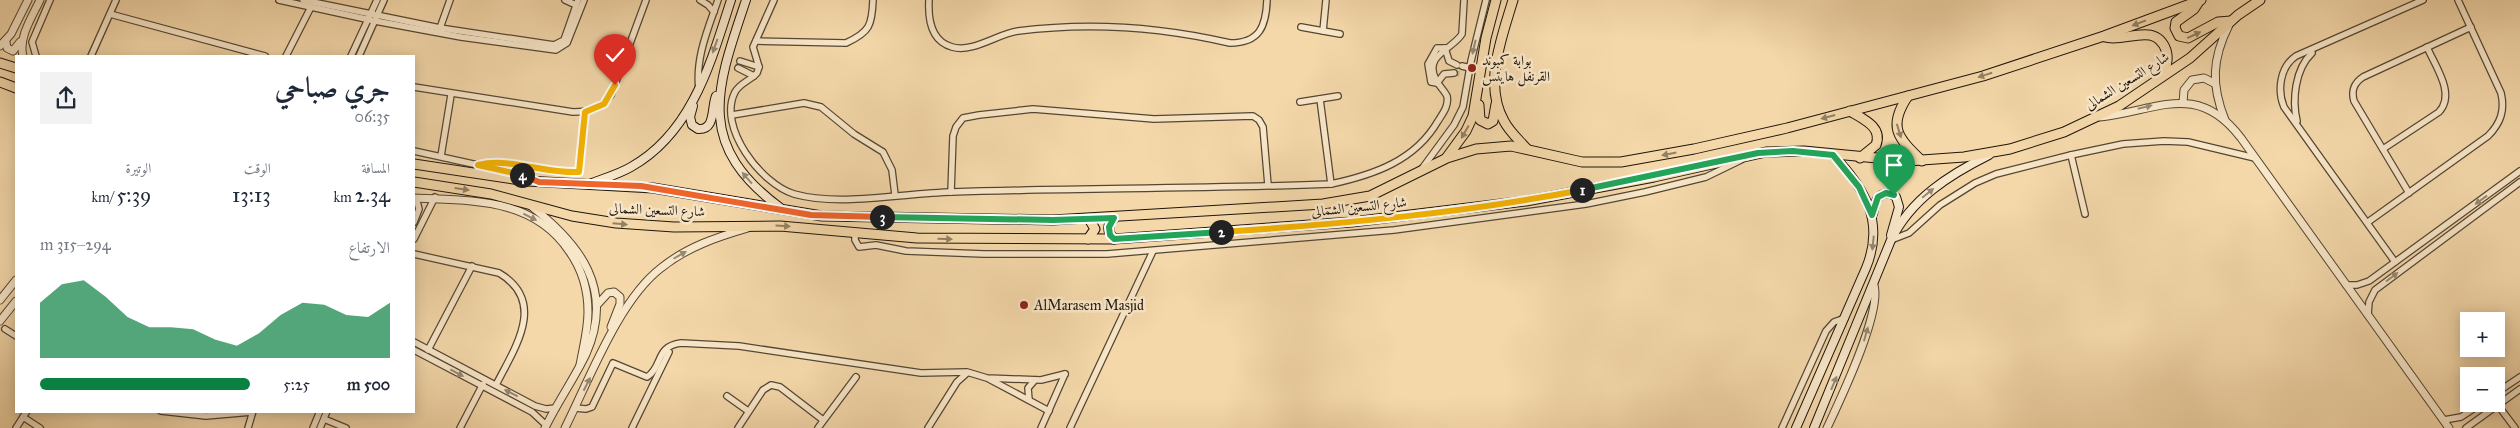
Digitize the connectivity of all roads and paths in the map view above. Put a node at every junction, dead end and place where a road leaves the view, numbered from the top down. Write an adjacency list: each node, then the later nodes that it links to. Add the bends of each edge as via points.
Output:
1 (28, 0): 44 (street)
2 (40, 0): 41 (street)
3 (50, 0): 49 (street, via 34,37 32,47)
4 (116, 0): 33 (street)
5 (279, 0): 31 (street)
6 (303, 0): 34 (street)
7 (377, 0): 34 (street)
8 (384, 0): 34 (street)
9 (450, 0): 38 (street)
10 (565, 0): 30 (street)
11 (584, 0): 34 (street, via 567,43 556,50 461,37)
12 (646, 0): 80 (street, via 611,95 604,104)
13 (700, 0): 32 (street)
14 (718, 0): 32 (street)
15 (731, 0): 69 (main road, one-way to 69)
16 (746, 0): 56 (main road)
17 (774, 0): 43 (street)
18 (873, 0): 43 (street, via 868,30 846,43)
19 (928, 0): 20 (street, via 928,18 937,38 944,44 961,48 1016,31 1076,27 1152,29 1242,43 1262,29)
20 (1267, 0)
21 (1326, 0): 39 (street)
22 (1464, 0): 46 (street, via 1462,34)
23 (1486, 0): 59 (street, one-way to 59)
24 (1496, 0): 75 (main road, via 1483,52)
25 (1513, 0): 77 (main road, via 1497,62)
26 (2201, 0): 35 (main road, one-way to 35, via 2176,22 2175,31 2179,36 2188,38 2218,22); 42 (main road, شارع التسعين الشمالى, one-way to 42)
27 (2260, 0): 35 (main road, شارع التسعين الشمالى)
28 (2423, 0): 47 (street)
29 (2458, 0): 37 (street)
30 (577, 3): 38 (street, via 564,40 554,46)
31 (311, 7): 34 (street); 52 (street)
32 (714, 12): 69 (street, via 698,65)
33 (110, 14): 50 (street); 51 (street)
34 (373, 18): 38 (street); 53 (street); 54 (street)
35 (2231, 21): 62 (main road, شارع التسعين الشمالى, via 2190,58); 65 (street, via 2219,51)
36 (1301, 27): 39 (street)
37 (2471, 27): 45 (street); 108 (street, via 2501,93 2500,121 2488,136)
38 (440, 28)
39 (1322, 31): 40 (street)
40 (1340, 34)
41 (25, 35): 44 (street, via 15,50 9,50); 48 (street)
42 (2104, 36): 62 (main road, via 2115,38 2144,34 2158,39 2165,48 2167,60); 72 (main road, شارع التسعين الشمالى, one-way to 72, via 1976,78)
43 (756, 41): 57 (street, via 752,50)
44 (3, 44)
45 (2427, 47): 86 (street, via 2445,89 2445,104 2439,112); 86 (street, via 2355,84 2354,101)
46 (1445, 48): 59 (street, via 1449,61); 64 (street, via 1434,61)
47 (2315, 50): 84 (street, via 2308,56 2296,83 2294,104); 84 (street, via 2290,60 2281,79 2282,100)
48 (23, 55)
49 (36, 55)
50 (91, 55)
51 (261, 55)
52 (287, 55)
53 (352, 55)
54 (359, 55)
55 (0, 63): 58 (main road)
56 (733, 63): 57 (street); 60 (street); 68 (main road)
57 (758, 67): 60 (street)
58 (15, 68)
59 (1470, 68): 61 (street)
60 (754, 76): 81 (street, via 735,91)
61 (1469, 76): 64 (street, via 1444,74); 100 (street, via 1458,119)
62 (2159, 79): 82 (main road, شارع التسعين الشمالى)
63 (0, 82): 66 (main road)
64 (1437, 83): 105 (street, via 1447,96 1447,105 1436,126 1418,147 1377,172)
65 (2214, 83): 78 (street, via 2204,78 2192,80 2184,90); 83 (street)
66 (15, 88)
67 (415, 88): 70 (street)
68 (720, 88): 73 (main road, via 714,101 711,123 703,129 696,128 691,122); 113 (main road, one-way to 68, via 756,187 731,156 719,122)
69 (699, 90): 73 (main road)
70 (451, 95): 80 (street); 91 (street)
71 (1338, 96): 74 (street)
72 (1908, 96): 79 (main road, شارع التسعين الشمالى); 96 (main road, one-way to 96, via 1898,110 1896,126 1903,142)
73 (694, 99): 104 (main road, via 678,125 652,152 630,167)
74 (1320, 99): 76 (street); 105 (street)
75 (1477, 101): 77 (main road, via 1480,120 1485,124 1494,121); 93 (main road, one-way to 93, via 1466,131)
76 (1300, 102)
77 (1497, 103): 85 (main road, via 1506,124)
78 (2183, 103): 82 (street, one-way to 78, via 2153,105); 83 (street, via 2200,106)
79 (1850, 111): 85 (main road, شارع التسعين الشمالى, one-way to 85, via 1694,149 1621,162 1582,162); 94 (main road, via 1874,126 1878,134 1876,145)
80 (585, 112): 98 (street, via 579,172 496,163)
81 (732, 115): 109 (street, via 741,146 751,162 771,182 792,193 818,199); 109 (street, via 804,103 821,107 883,152 892,170)
82 (2098, 117): 88 (main road, شارع التسعين الشمالى, via 2038,141)
83 (2225, 120): 95 (street)
84 (2298, 125): 120 (street)
85 (1526, 148): 93 (main road, شارع التسعين الشمالى, via 1485,147)
86 (2383, 149): 108 (street)
87 (415, 151): 91 (street)
88 (1995, 152): 96 (main road, شارع التسعين الشمالى); 127 (main road, one-way to 88, via 1906,215 1925,196 1956,173)
89 (2071, 154): 95 (street, via 2123,144 2164,141 2188,142); 114 (street); 127 (street, via 1996,174 1975,183 1940,204 1909,233)
90 (1833, 155): 92 (main road, شارع التسعين الشمالى, via 1782,151); 94 (main road, شارع التسعين الشمالى); 115 (main road, via 1859,187)
91 (441, 156): 98 (street)
92 (1747, 156): 125 (main road, شارع التسعين الشمالى, via 1566,194 1455,210 1335,224); 128 (street, via 1723,170 1688,182 1586,204 1394,230)
93 (1447, 158): 100 (main road, شارع التسعين الشمالى)
94 (1860, 158): 96 (main road, شارع التسعين الشمالى)
95 (2255, 158): 135 (street)
96 (1922, 161)
97 (415, 164): 102 (main road, شارع التسعين الشمالى)
98 (478, 165): 102 (street, via 520,174)
99 (2520, 171): 116 (street, one-way to 116)
100 (1418, 174): 117 (main road, شارع التسعين الشمالى, via 1379,193 1342,202)
101 (415, 182): 112 (main road, شارع التسعين الشمالى, one-way to 112, via 482,192)
102 (539, 182): 104 (main road, شارع التسعين الشمالى)
103 (2520, 182): 121 (street)
104 (592, 184): 113 (main road, شارع التسعين الشمالى, via 676,191)
105 (1331, 184): 106 (street)
106 (1268, 185): 107 (street); 107 (street, via 1263,127 1253,116 1154,119 1034,109 963,118 953,136)
107 (951, 192): 109 (street)
108 (2409, 193): 120 (street)
109 (895, 195)
110 (435, 197): 111 (street); 124 (street); 150 (street, one-way to 150, via 471,200 512,209 536,219 560,239 576,263 587,297 588,323)
111 (415, 198): 118 (street, via 418,209)
112 (528, 204): 122 (main road, شارع التسعين الشمالى, one-way to 122, via 616,223 674,227); 139 (street, via 554,223 574,246 589,274)
113 (783, 210): 119 (main road, شارع التسعين الشمالى, via 828,216)
114 (2085, 214)
115 (1872, 215): 127 (main road, via 1878,197 1889,193 1896,197 1899,207); 141 (main road, one-way to 141, via 1870,257)
116 (2458, 216): 121 (street); 130 (street)
117 (1114, 218): 119 (main road, شارع التسعين الشمالى); 125 (main road, via 1109,227)
118 (415, 219)
119 (1089, 219): 126 (main road, via 1095,229)
120 (2368, 222): 130 (street)
121 (2464, 224): 136 (street, one-way to 121)
122 (760, 225): 123 (main road, شارع التسعين الشمالى, one-way to 123); 146 (street, one-way to 122, via 629,302 661,268 710,240)
123 (855, 233): 126 (main road, شارع التسعين الشمالى, one-way to 126, via 917,238); 128 (street, via 859,247 876,245 906,251 1100,254)
124 (415, 237)
125 (1114, 239): 126 (main road, شارع التسعين الشمالى)
126 (1088, 240)
127 (1891, 240): 134 (main road)
128 (1153, 251): 194 (street)
129 (415, 254): 131 (street)
130 (2395, 262): 133 (street)
131 (472, 266): 148 (street); 157 (street, via 504,277 515,286 524,305 521,334)
132 (15, 281): 137 (street)
133 (2369, 281): 135 (street); 136 (street)
134 (1874, 285): 197 (main road, one-way to 134); 198 (street, one-way to 134, via 1866,334 1875,295)
135 (2346, 285): 140 (street)
136 (2375, 290): 140 (street, via 2369,302)
137 (0, 300)
138 (15, 302): 142 (street)
139 (597, 305): 146 (street, via 610,292 621,299); 150 (street, via 592,338)
140 (2368, 315): 179 (street)
141 (1845, 318): 195 (street, via 1834,322 1826,331); 196 (main road)
142 (0, 322)
143 (5, 329): 144 (street)
144 (15, 335)
145 (415, 343): 148 (street)
146 (607, 345): 164 (street, one-way to 146)
147 (415, 350): 156 (street, one-way to 156)
148 (428, 350): 156 (street)
149 (669, 352): 189 (street)
150 (580, 365): 163 (street)
151 (967, 372): 154 (street); 164 (street, via 921,373 739,346 681,343 668,346 647,377 613,364 592,407); 192 (street, via 956,382)
152 (856, 377): 178 (street)
153 (2520, 377): 158 (street)
154 (988, 378): 155 (street); 162 (street)
155 (1034, 380): 162 (street, via 1028,388); 165 (street, via 1065,374)
156 (484, 383): 157 (street); 181 (street, via 532,412); 187 (street)
157 (496, 385): 163 (street, one-way to 157, via 541,408)
158 (2505, 387)
159 (2520, 389): 161 (street)
160 (727, 396): 166 (street)
161 (2505, 399)
162 (1029, 400): 165 (street)
163 (556, 408): 181 (street)
164 (575, 408): 188 (street)
165 (1049, 411): 193 (street)
166 (748, 412): 178 (street, via 763,390 776,385); 190 (street)
167 (2469, 412): 179 (street)
168 (2487, 412): 200 (street)
169 (2503, 412): 201 (street)
170 (26, 413): 176 (street)
171 (179, 413): 172 (street, via 206,416)
172 (240, 413)
173 (252, 413): 184 (street)
174 (319, 413): 185 (street)
175 (326, 413): 177 (street)
176 (23, 417): 182 (street); 183 (street)
177 (324, 419): 180 (street); 186 (street)
178 (823, 420): 191 (street)
179 (2444, 420): 199 (street)
180 (322, 427)
181 (546, 427)
182 (16, 428)
183 (40, 428)
184 (248, 428)
185 (313, 428)
186 (346, 428)
187 (460, 428)
188 (565, 428)
189 (632, 428)
190 (738, 428)
191 (818, 428)
192 (928, 428)
193 (1041, 428)
194 (1070, 428)
195 (1782, 428)
196 (1796, 428)
197 (1814, 428)
198 (1827, 428)
199 (2449, 428)
200 (2466, 428)
201 (2515, 428)

